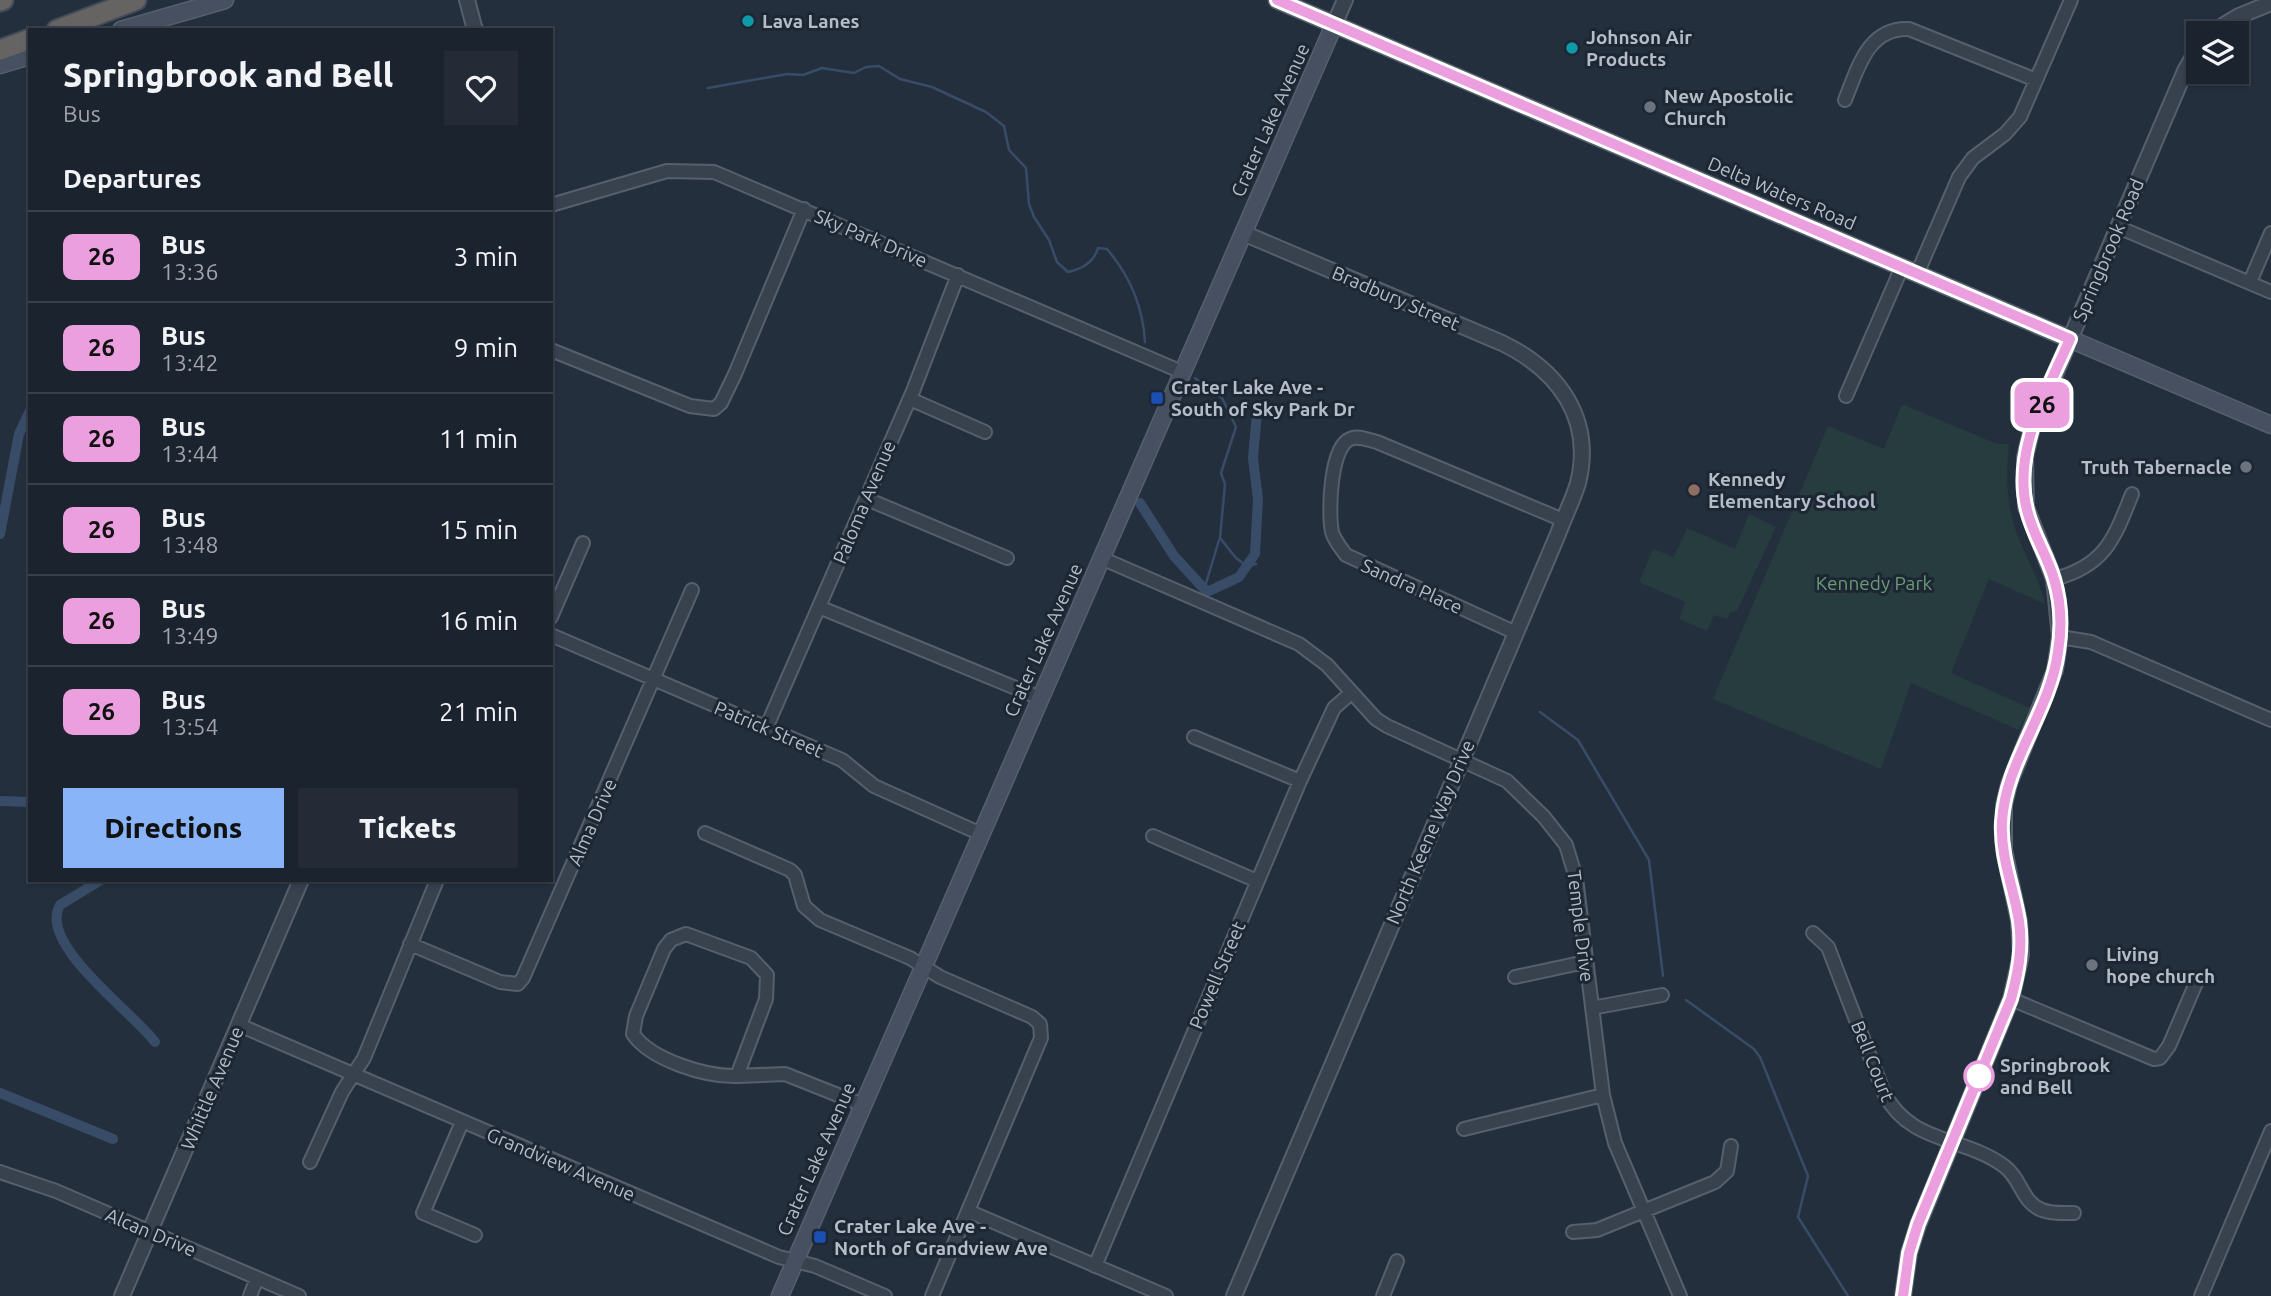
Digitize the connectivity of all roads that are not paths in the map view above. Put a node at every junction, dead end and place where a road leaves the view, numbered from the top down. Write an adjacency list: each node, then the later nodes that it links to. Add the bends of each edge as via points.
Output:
1 (136, 0): 10 (highway)
2 (225, 0): 11 (main road)
3 (467, 0): 12 (street)
4 (1277, 0): 9 (main road, Delta Waters Road)
5 (1345, 0): 9 (street, Crater Lake Avenue)
6 (2071, 0): 18 (street)
7 (2271, 3): 8 (street)
8 (2231, 21)
9 (1334, 25): 23 (main road, Crater Lake Avenue); 25 (main road, Delta Waters Road)
10 (62, 28)
11 (128, 28)
12 (474, 28)
13 (28, 41): 14 (highway)
14 (0, 50)
15 (28, 57): 16 (main road)
16 (0, 65)
17 (2186, 75): 22 (street, Springbrook Road)
18 (2036, 80): 19 (street, via 1900,29 1884,34 1870,46); 25 (street, via 2015,125 1982,150 1959,177)
19 (1845, 100)
20 (553, 204): 21 (street, Sky Park Drive, via 667,171 697,169)
21 (804, 209): 26 (street, Sky Park Drive); 30 (street, via 735,374 715,409 690,406)
22 (2118, 226): 27 (street); 29 (street, Springbrook Road)
23 (1243, 233): 31 (street, Bradbury Street, via 1502,343); 32 (main road, Crater Lake Avenue)
24 (2271, 233): 27 (street)
25 (1909, 271): 29 (main road, Delta Waters Road); 33 (street)
26 (958, 275): 32 (street, Sky Park Drive); 34 (street, Paloma Avenue)
27 (2250, 282): 28 (street)
28 (2271, 292)
29 (2070, 339): 35 (main road, Delta Waters Road); 43 (street, Springbrook Road, via 2032,428 2025,457 2026,508)
30 (553, 351)
31 (1545, 369): 39 (street, North Keene Way Drive, via 1571,407 1580,443 1577,487)
32 (1182, 372): 42 (main road, Crater Lake Avenue)
33 (1846, 397)
34 (910, 399): 36 (street); 38 (street, Paloma Avenue)
35 (2271, 425)
36 (985, 432)
37 (2132, 494): 43 (street, via 2112,542 2101,556 2086,568)
38 (867, 499): 41 (street); 45 (street, Paloma Avenue)
39 (1563, 520): 47 (street, North Keene Way Drive); 47 (street, Sandra Place, via 1377,442 1348,439 1337,452 1331,528 1346,555)
40 (583, 543): 46 (street)
41 (1007, 558)
42 (1101, 558): 51 (street, Temple Drive, via 1299,644 1327,665); 52 (main road, Crater Lake Avenue)
43 (2054, 579): 49 (street, Springbrook Road)
44 (692, 590): 50 (street, Alma Drive)
45 (819, 607): 52 (street); 54 (street, Paloma Avenue)
46 (553, 612)
47 (1516, 633): 56 (street, North Keene Way Drive)
48 (553, 636): 50 (street, Patrick Street)
49 (2060, 637): 53 (street, via 2091,642); 71 (street, Springbrook Road, via 2055,670 2004,805 2004,850 2021,940)
50 (654, 680): 54 (street, Patrick Street); 65 (street, Alma Drive, via 518,984 500,982)
51 (1352, 693): 56 (street, Temple Drive, via 1387,726); 57 (street, Powell Street, via 1334,708)
52 (1040, 698): 59 (main road, Crater Lake Avenue)
53 (2271, 720)
54 (766, 728): 59 (street, Patrick Street, via 842,760 874,786)
55 (1194, 737): 57 (street)
56 (1461, 759): 66 (street, Temple Drive, via 1507,781 1566,845 1576,878); 102 (street, North Keene Way Drive)
57 (1300, 781): 61 (street, Powell Street)
58 (705, 832): 67 (street, via 790,870 804,906 820,920)
59 (981, 834): 67 (main road, Crater Lake Avenue)
60 (1153, 836): 61 (street)
61 (1257, 881): 93 (street, Powell Street)
62 (301, 882): 73 (street, Whittle Avenue)
63 (436, 882): 65 (street)
64 (1813, 933): 81 (street, Bell Court, via 1828,947 1895,1112 1911,1125)
65 (410, 944): 74 (street, via 364,1058)
66 (1585, 962): 68 (street); 72 (street, Temple Drive)
67 (924, 966): 77 (main road, Crater Lake Avenue); 85 (street, via 1041,1024 1041,1038)
68 (1515, 976)
69 (2196, 983): 71 (street, via 2169,1046 2154,1059)
70 (1662, 995): 72 (street)
71 (2011, 999): 81 (street, Springbrook Road)
72 (1592, 1008): 76 (street, Temple Drive)
73 (239, 1025): 74 (street, Grandview Avenue); 88 (street, Whittle Avenue)
74 (352, 1076): 78 (street, Grandview Avenue); 83 (street)
75 (737, 1076): 75 (street, via 699,1072 647,1049 633,1034 664,948 678,936 696,936 751,958 767,975 766,999); 77 (street, via 785,1074)
76 (1603, 1095): 79 (street); 86 (street, Temple Drive, via 1615,1143)
77 (863, 1105): 91 (main road, Crater Lake Avenue)
78 (462, 1122): 90 (street, via 423,1213); 91 (street, Grandview Avenue)
79 (1464, 1129)
80 (2270, 1137): 106 (street)
81 (1951, 1143): 87 (street, Bell Court, via 2003,1165 2031,1204 2041,1210); 105 (street, Springbrook Road, via 1918,1224)
82 (1731, 1146): 86 (street, via 1727,1171 1715,1182)
83 (310, 1162)
84 (0, 1172): 88 (street, Alcan Drive)
85 (968, 1211): 93 (street); 100 (street)
86 (1642, 1212): 89 (street, via 1597,1230); 104 (street, Temple Drive)
87 (2074, 1213)
88 (151, 1231): 94 (street, Alcan Drive); 95 (street, Whittle Avenue)
89 (1573, 1232)
90 (475, 1235)
91 (795, 1261): 98 (main road, Crater Lake Avenue); 99 (street, Grandview Avenue)
92 (1397, 1261): 103 (street)
93 (1095, 1266): 101 (street)
94 (257, 1278): 96 (street); 97 (street, Alcan Drive)
95 (122, 1296)
96 (250, 1296)
97 (299, 1296)
98 (780, 1296)
99 (885, 1296)
100 (932, 1296)
101 (1166, 1296)
102 (1234, 1296)
103 (1383, 1296)
104 (1680, 1296)
105 (1903, 1296)
106 (2201, 1296)

